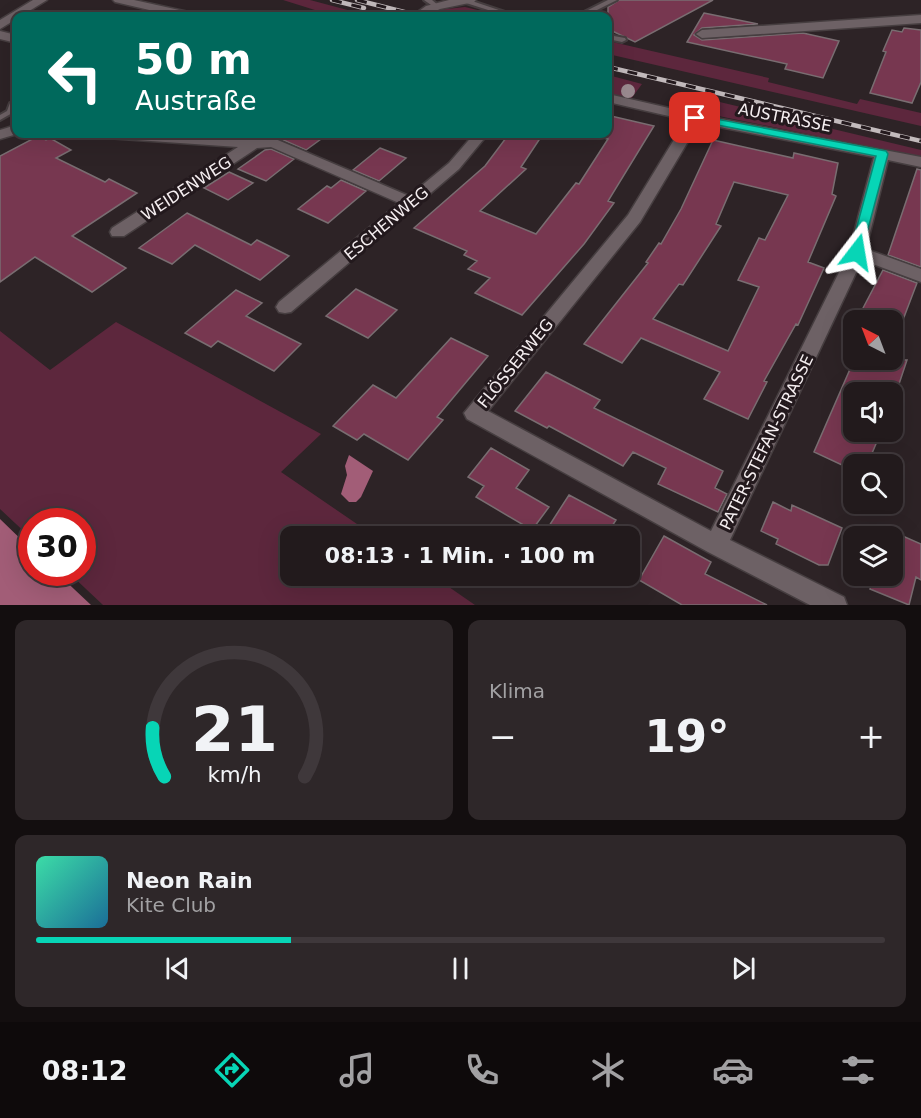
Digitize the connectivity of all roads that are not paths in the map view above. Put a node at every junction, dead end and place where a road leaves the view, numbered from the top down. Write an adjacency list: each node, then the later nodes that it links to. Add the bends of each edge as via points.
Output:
1 (41, 0): 6 (street)
2 (119, 0): 7 (street)
3 (614, 0): 9 (lane)
4 (467, 1): 5 (street); 8 (lane)
5 (431, 3)
6 (21, 12)
7 (172, 12)
8 (501, 12)
9 (588, 12)
10 (921, 19): 11 (street)
11 (702, 34)
12 (612, 38): 13 (lane)
13 (622, 40)
14 (612, 99): 16 (street, AUSTRASSE)
15 (12, 108): 17 (lane)
16 (695, 118): 21 (street, AUSTRASSE); 28 (street, FLÖSSERWEG, via 634,218 474,413)
17 (6, 127)
18 (166, 138): 20 (street)
19 (478, 138): 23 (street, ESCHENWEG, via 454,166)
20 (254, 144): 23 (street, via 273,142); 24 (street, WEIDENWEG)
21 (882, 154): 22 (street, AUSTRASSE); 25 (street, PATER-STEFAN-STRASSE)
22 (921, 162)
23 (410, 202): 27 (street, ESCHENWEG)
24 (118, 232)
25 (857, 252): 26 (street); 28 (street, PATER-STEFAN-STRASSE)
26 (921, 276)
27 (285, 307)
28 (716, 545): 29 (street, PATER-STEFAN-STRASSE)
29 (834, 605)

